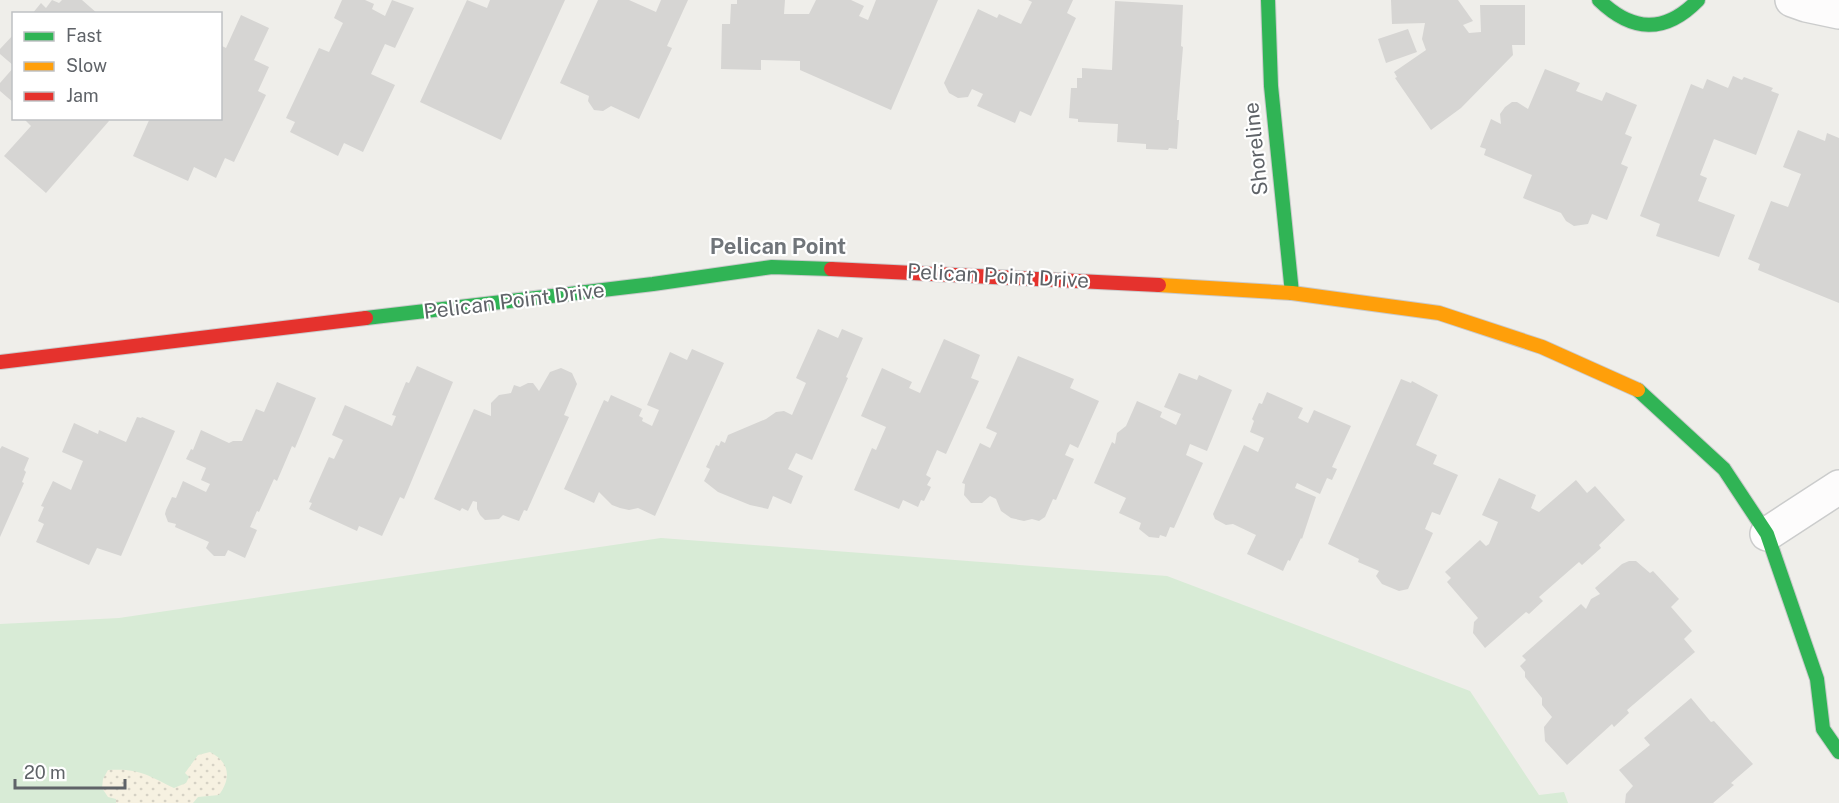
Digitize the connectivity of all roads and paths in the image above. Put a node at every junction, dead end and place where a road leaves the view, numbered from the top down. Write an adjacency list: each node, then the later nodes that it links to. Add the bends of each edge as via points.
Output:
1 (1268, 0): 6 (street, Shoreline, via 1270,86)
2 (1599, 0): 3 (street, via 1615,16 1632,24 1661,25 1681,17)
3 (1698, 0)
4 (1792, 0): 5 (street)
5 (1839, 12)
6 (1292, 293): 7 (street, Pelican Point Drive, via 772,267); 9 (street, Pelican Point Drive, via 1439,313 1542,347 1639,391 1724,469)
7 (0, 362)
8 (1839, 487): 9 (street)
9 (1767, 534): 10 (street, Pelican Point Drive)
10 (1828, 686): 11 (street, Pelican Point Drive, via 1823,729)
11 (1839, 752)

